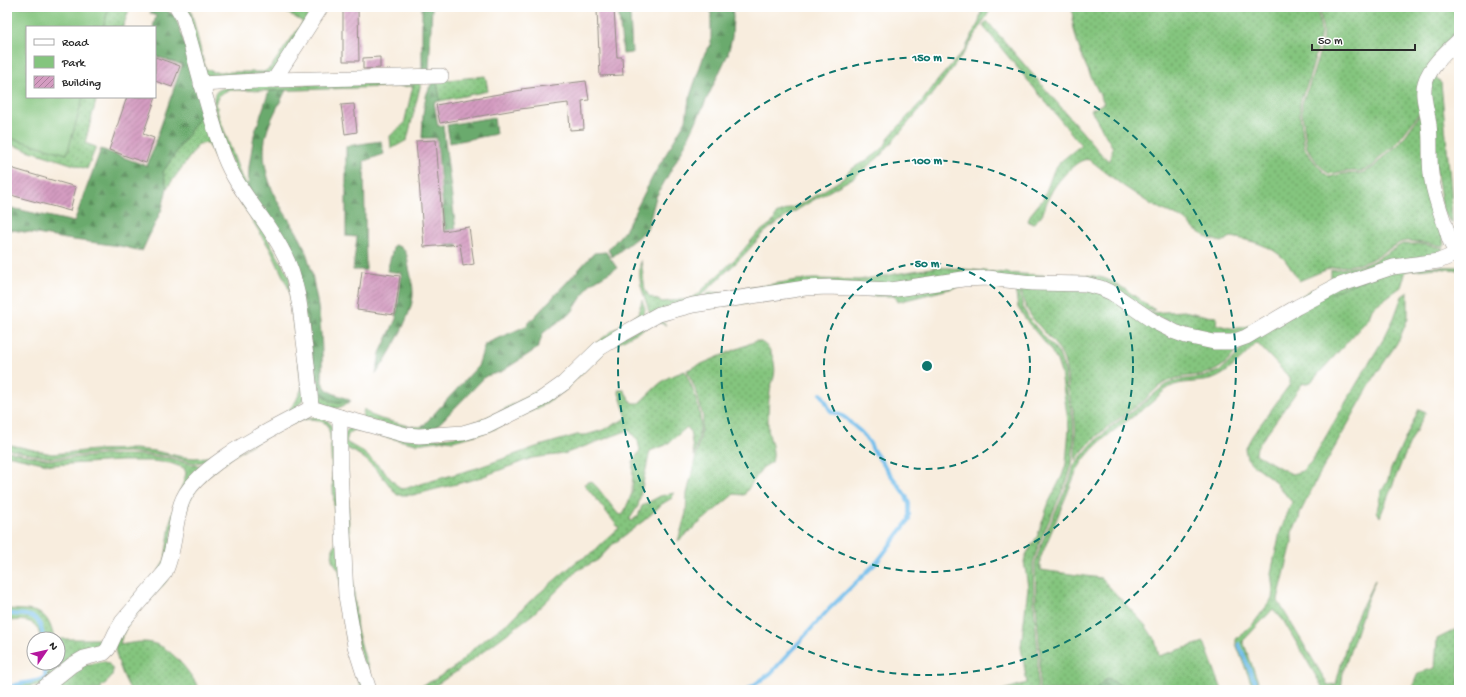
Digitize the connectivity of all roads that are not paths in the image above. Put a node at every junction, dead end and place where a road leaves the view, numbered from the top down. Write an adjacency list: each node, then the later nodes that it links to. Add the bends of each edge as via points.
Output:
1 (177, 7): 6 (street, via 186,28)
2 (321, 7): 5 (street)
3 (1459, 40): 7 (street, via 1430,73 1425,84 1431,175 1451,245)
4 (441, 76): 5 (street)
5 (274, 80): 6 (street)
6 (201, 84): 8 (street, via 224,157 237,182 276,239 291,270 303,327)
7 (1458, 254): 9 (street, via 1439,261 1393,267 1338,286 1246,338 1232,342 1205,340 1175,332 1153,321 1112,293 1085,284 1032,283 988,278 963,279 890,290 829,287 783,291 682,307 659,314 600,348 554,391 502,419 475,430 443,435 406,435)
8 (311, 408): 9 (street); 10 (street, via 242,446 198,479 181,504 172,553 164,572 122,622 108,649 104,653 84,658 72,665)
9 (340, 417): 11 (street, via 346,596 355,646)
10 (41, 690)
11 (369, 690)

